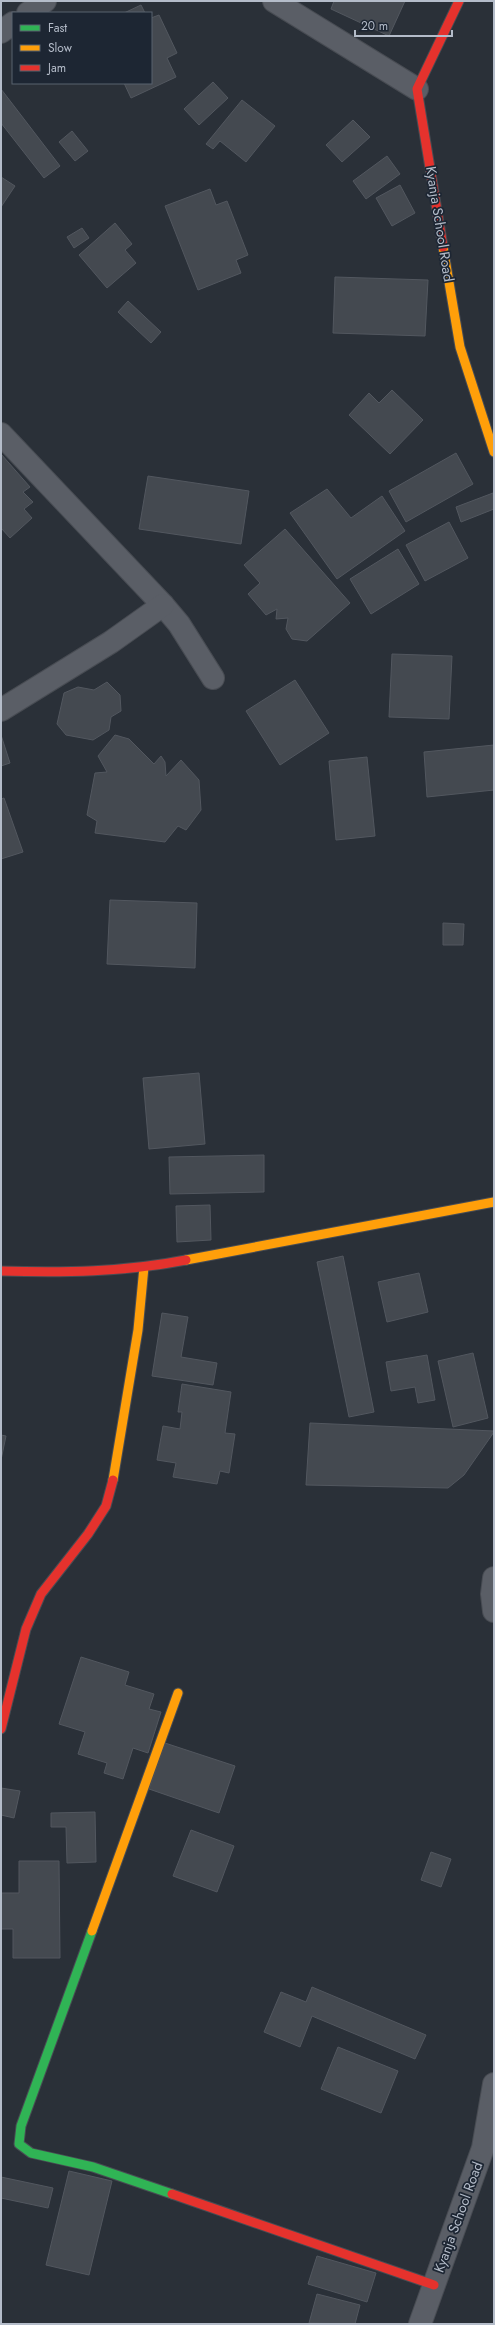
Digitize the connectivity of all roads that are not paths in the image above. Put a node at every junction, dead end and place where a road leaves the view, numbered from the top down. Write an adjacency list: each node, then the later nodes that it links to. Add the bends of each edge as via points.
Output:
1 (45, 1): 4 (street)
2 (274, 1): 7 (street)
3 (459, 1): 7 (street)
4 (29, 12)
5 (12, 24): 6 (street)
6 (1, 32)
7 (417, 89): 9 (street, Kyanja School Road, via 460,347)
8 (1, 434): 10 (street)
9 (494, 452)
10 (163, 605): 11 (street, via 180,624); 12 (street, via 111,642)
11 (213, 678)
12 (1, 710)
13 (494, 1202): 14 (street)
14 (144, 1267): 15 (street, via 51,1273); 19 (street, via 138,1330 116,1470 106,1506 88,1534 41,1594 26,1629)
15 (1, 1271)
16 (494, 1578): 17 (street)
17 (494, 1611)
18 (178, 1693): 21 (street, via 21,2126 19,2144 32,2153 93,2167)
19 (1, 1729)
20 (494, 2084): 21 (street, Kyanja School Road, via 483,2148)
21 (434, 2285): 22 (street, Kyanja School Road)
22 (420, 2324)

